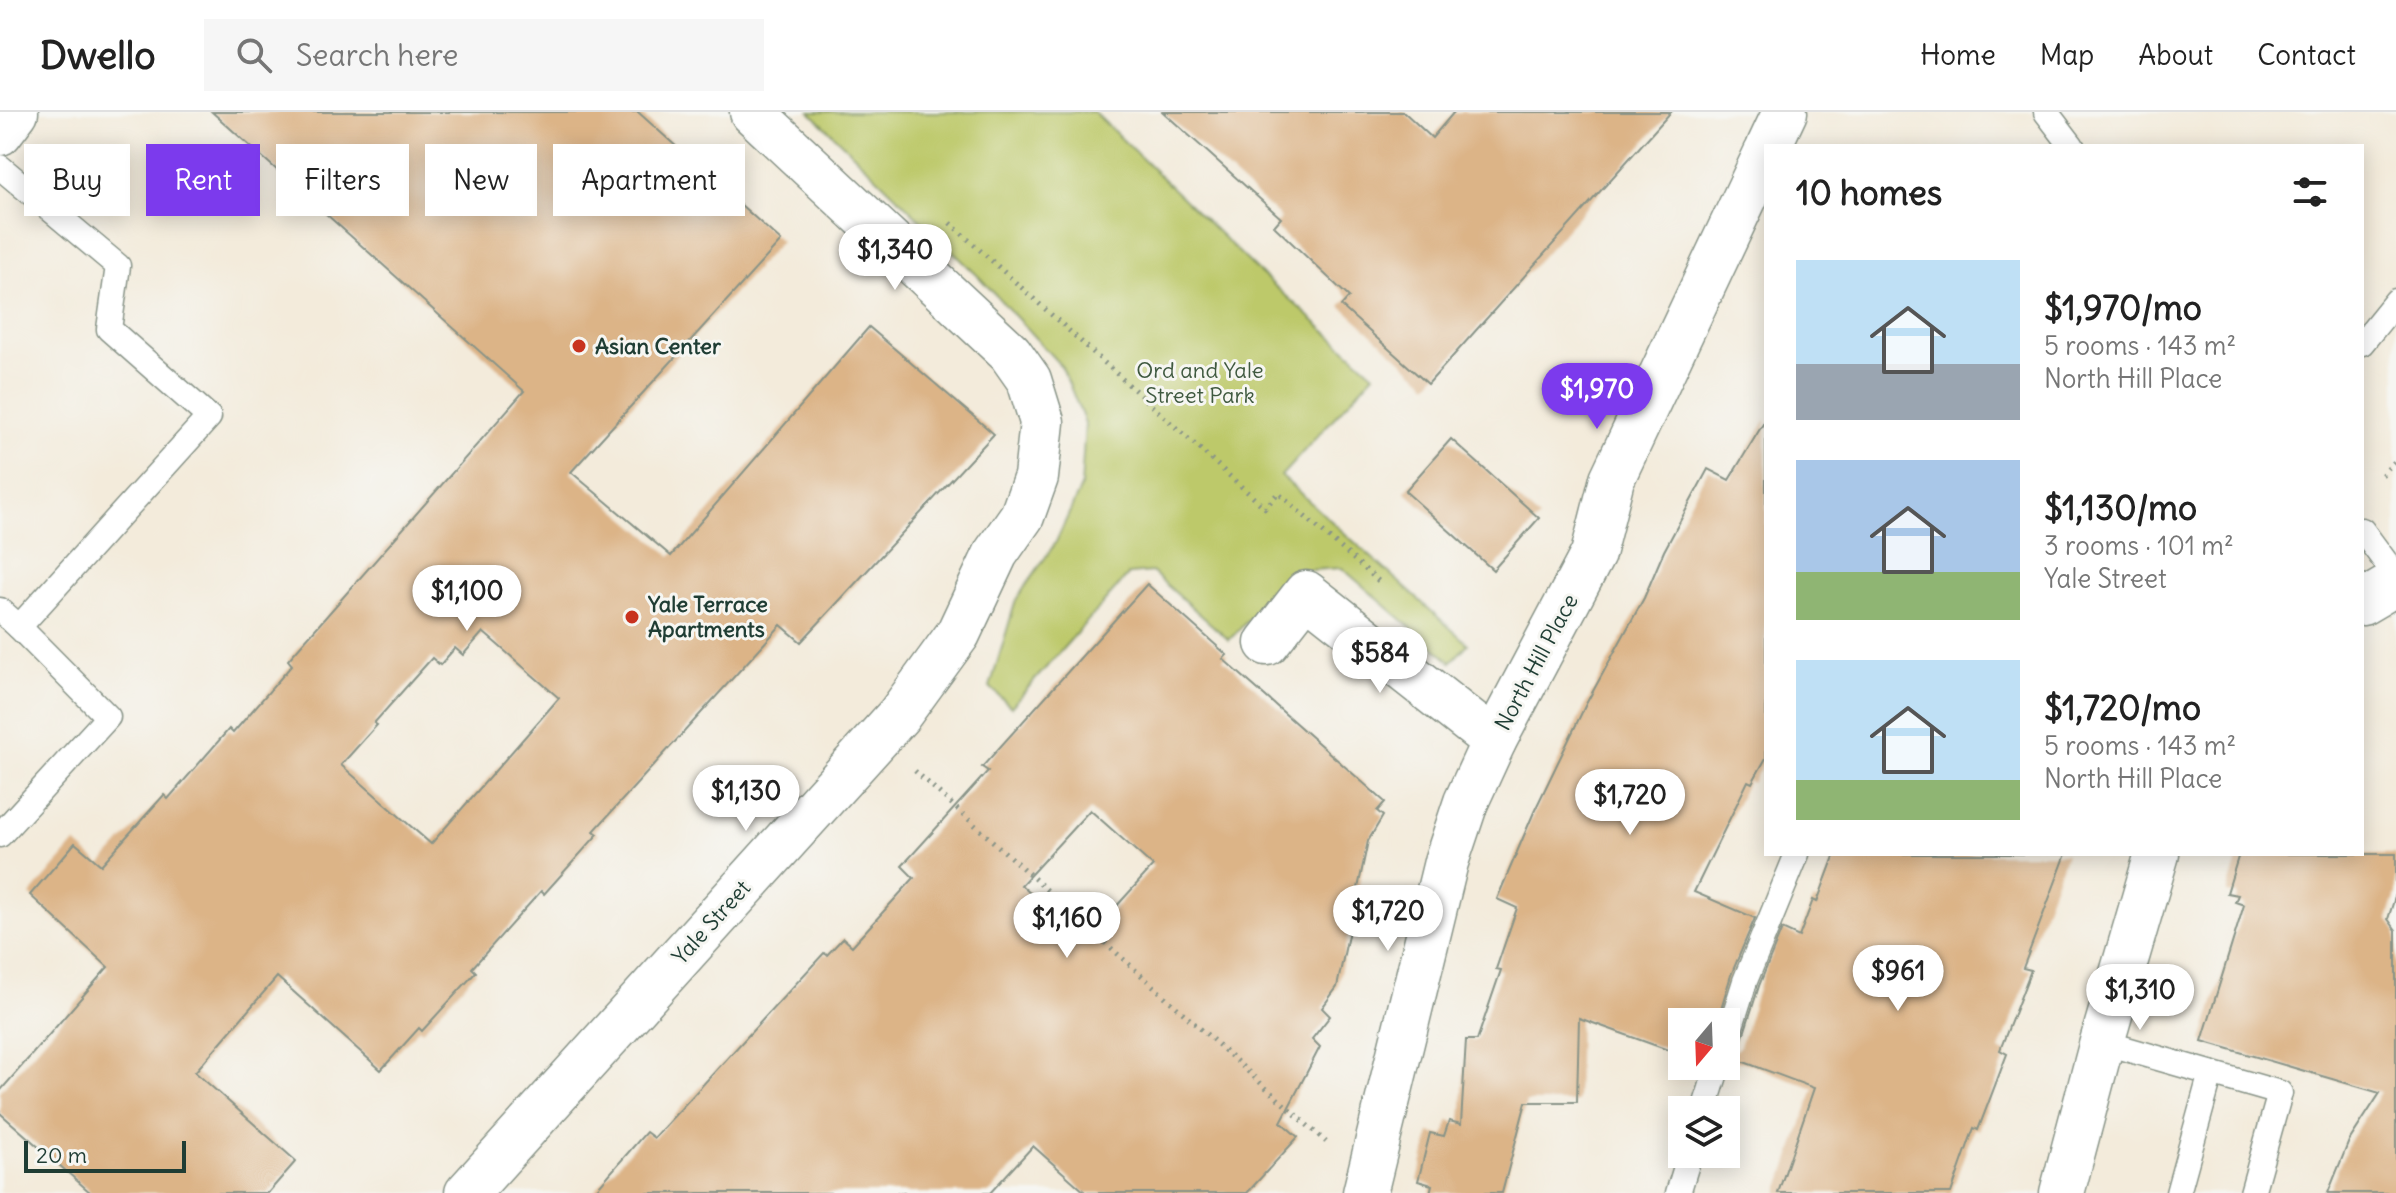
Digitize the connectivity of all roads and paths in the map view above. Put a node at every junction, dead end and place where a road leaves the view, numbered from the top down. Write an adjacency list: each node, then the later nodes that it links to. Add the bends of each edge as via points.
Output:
1 (16, 112): 5 (street)
2 (752, 112): 23 (street, Yale Street, via 1010,353 1029,380 1042,422 1036,477 1022,516 996,553 958,634)
3 (1785, 112): 6 (street)
4 (2046, 112): 7 (lane)
5 (0, 133)
6 (1770, 144)
7 (2070, 144)
8 (1764, 157): 24 (street, North Hill Place, via 1612,479 1593,554)
9 (0, 167): 21 (lane, via 118,266 109,329 209,417)
10 (946, 219): 15 (path, via 1265,508 1278,493)
11 (2396, 301): 12 (lane)
12 (2364, 341)
13 (2396, 460): 14 (path)
14 (2382, 475)
15 (1316, 526)
16 (2364, 533): 17 (lane)
17 (2396, 576)
18 (2396, 583): 19 (street)
19 (2364, 602)
20 (0, 610): 21 (lane)
21 (19, 627): 25 (lane, via 108,717)
22 (1267, 643): 24 (street, via 1306,593)
23 (878, 737): 32 (path); 33 (street, Yale Street)
24 (1494, 741): 32 (street, North Hill Place, via 1446,862)
25 (0, 835)
26 (1796, 856): 28 (lane)
27 (2156, 856): 29 (street)
28 (1737, 1008)
29 (2102, 1042): 30 (lane); 35 (street)
30 (2211, 1073): 36 (lane); 37 (lane, via 2280,1093)
31 (1686, 1168): 34 (lane)
32 (1366, 1187)
33 (467, 1193)
34 (1678, 1193)
35 (2062, 1193)
36 (2178, 1193)
37 (2252, 1193)

